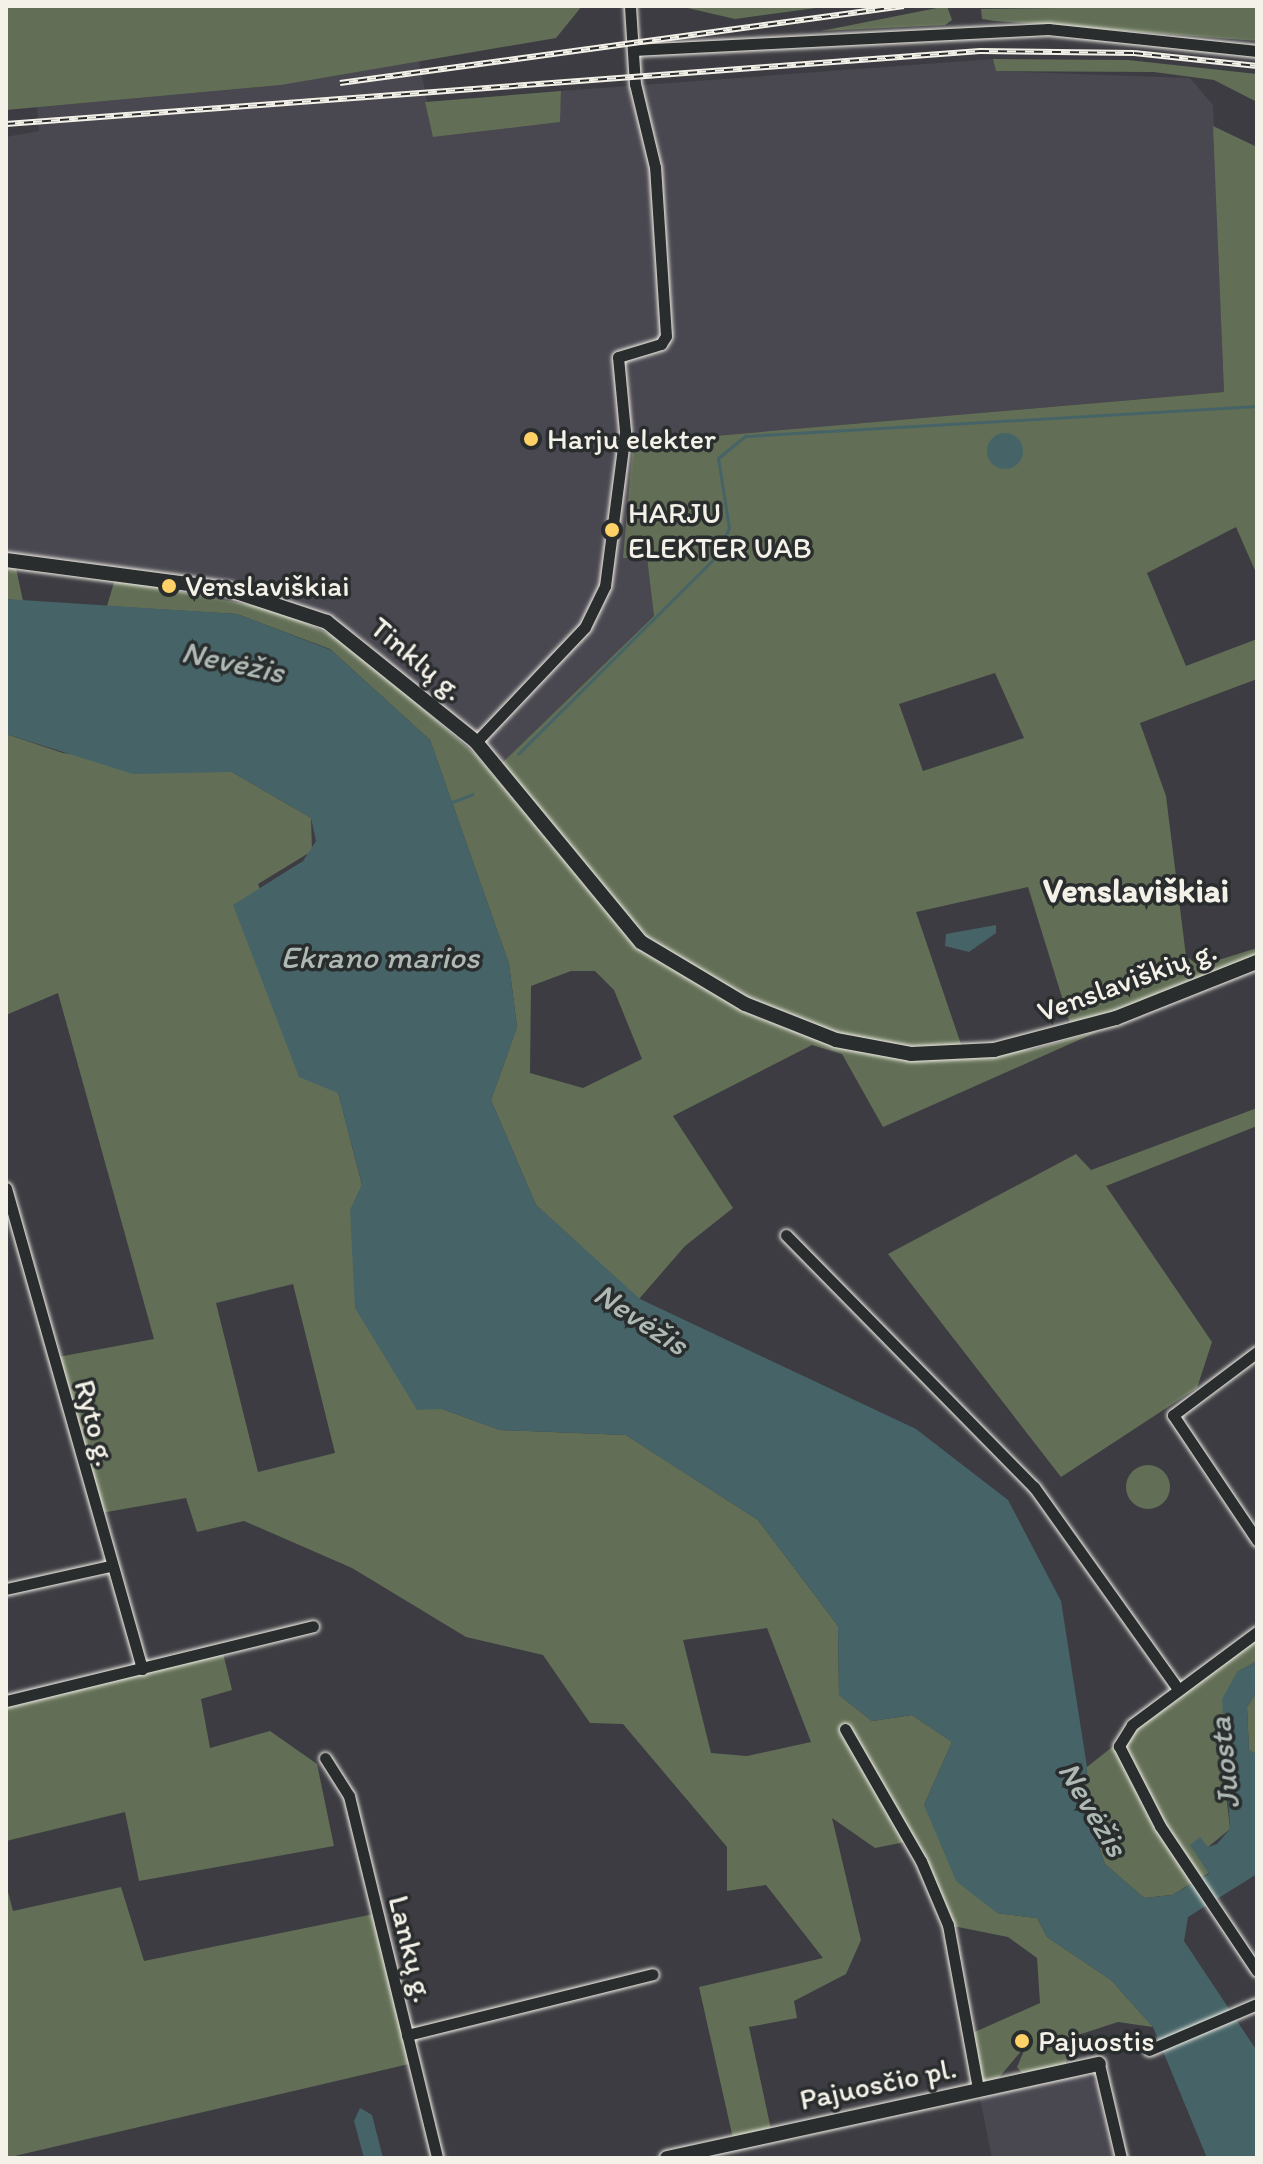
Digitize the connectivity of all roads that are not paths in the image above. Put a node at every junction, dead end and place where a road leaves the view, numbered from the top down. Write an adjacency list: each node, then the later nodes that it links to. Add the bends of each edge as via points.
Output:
1 (630, 6): 2 (street)
2 (633, 50): 3 (street, via 1048,29); 5 (street, via 655,167 666,336 661,344 618,357 625,431 605,586 585,627)
3 (1257, 51)
4 (6, 560): 5 (main road, Tinklų g., via 173,580 285,604 327,622)
5 (476, 742): 6 (main road, Tinklų g.)
6 (587, 882): 7 (main road, Venslaviškių g., via 620,922 673,967 785,1023 911,1054 1052,1038)
7 (1257, 962)
8 (6, 1188): 12 (street, Ryto g.)
9 (786, 1235): 17 (street, via 1034,1487)
10 (1257, 1352): 11 (street, via 1173,1415)
11 (1257, 1540)
12 (110, 1566): 13 (street); 16 (street, Ryto g.)
13 (6, 1589)
14 (313, 1626): 16 (street)
15 (1257, 1632): 17 (street)
16 (142, 1669): 18 (street)
17 (1179, 1690): 21 (street, via 1132,1725 1119,1746 1121,1760)
18 (6, 1701)
19 (845, 1729): 27 (street, via 921,1861 948,1925)
20 (325, 1758): 24 (street, Lankų g., via 349,1796)
21 (1257, 1971)
22 (653, 1974): 24 (street)
23 (1255, 2005): 25 (street)
24 (407, 2035): 29 (street, Lankų g.)
25 (1149, 2050)
26 (1099, 2064): 27 (main road, Pajuosčio pl.); 31 (street)
27 (978, 2089): 28 (main road, Pajuosčio pl.)
28 (718, 2153): 30 (main road, Pajuosčio pl.)
29 (437, 2158)
30 (667, 2158)
31 (1121, 2158)

